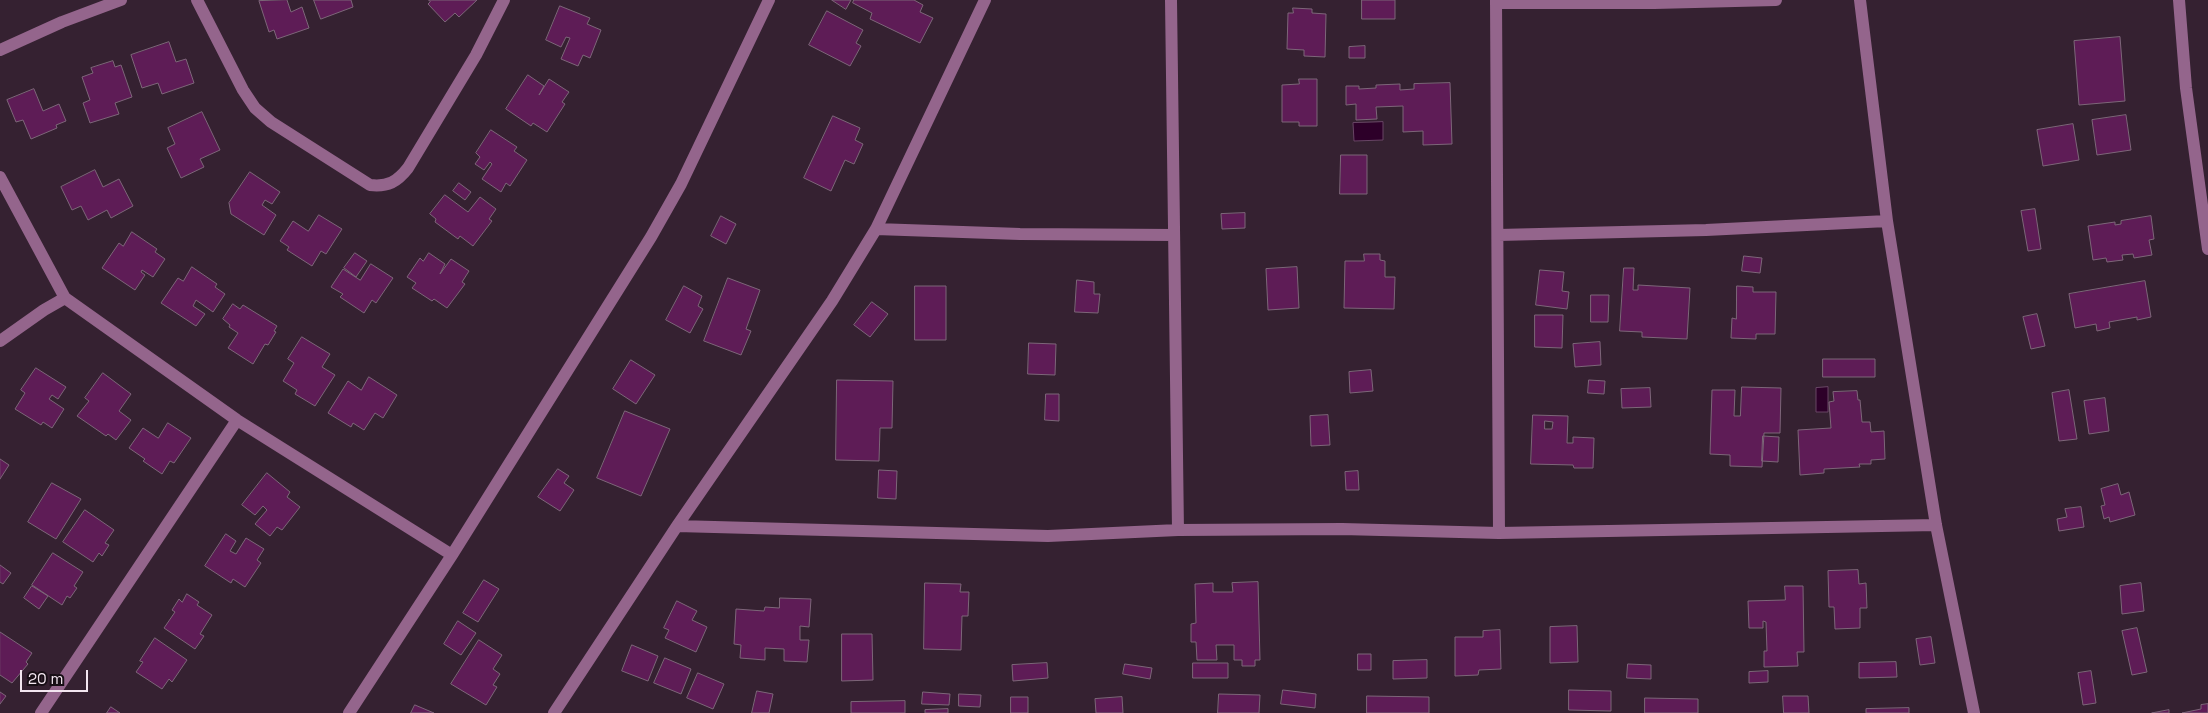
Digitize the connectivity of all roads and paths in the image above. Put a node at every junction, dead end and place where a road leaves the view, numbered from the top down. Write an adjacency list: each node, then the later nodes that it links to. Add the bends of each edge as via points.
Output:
1 (121, 0): 11 (street)
2 (198, 0): 3 (street, via 255,108 271,122 370,185 381,186 392,184 408,168 476,55)
3 (504, 0)
4 (769, 0): 26 (street, via 681,184 655,230)
5 (985, 0): 15 (street)
6 (1171, 0): 16 (street)
7 (1776, 0): 10 (street, via 1654,3)
8 (1860, 0): 14 (street)
9 (2179, 0): 13 (street, via 2186,88)
10 (1496, 1): 17 (street)
11 (0, 50)
12 (0, 177): 19 (street)
13 (2205, 208): 18 (street)
14 (1887, 221): 17 (street); 23 (street)
15 (876, 229): 16 (street); 22 (street, via 790,364)
16 (1174, 235): 24 (street)
17 (1498, 235): 25 (street)
18 (2208, 249)
19 (65, 298): 20 (street); 21 (street)
20 (0, 341)
21 (237, 420): 26 (street); 27 (street)
22 (677, 526): 24 (street, via 1048,536); 29 (street)
23 (1936, 526): 25 (street); 30 (street)
24 (1178, 530): 25 (street, via 1342,528)
25 (1499, 533)
26 (452, 555): 28 (street)
27 (41, 713)
28 (349, 713)
29 (554, 713)
30 (1974, 713)

